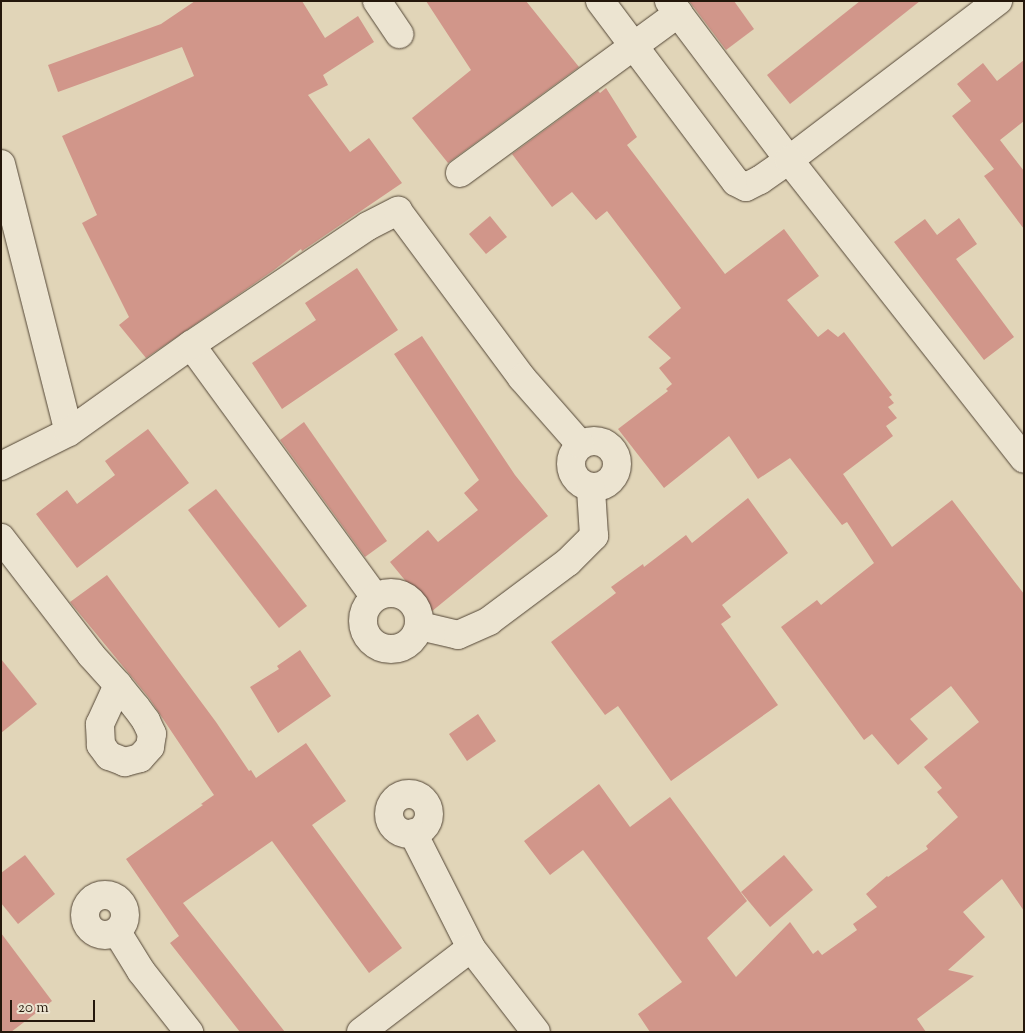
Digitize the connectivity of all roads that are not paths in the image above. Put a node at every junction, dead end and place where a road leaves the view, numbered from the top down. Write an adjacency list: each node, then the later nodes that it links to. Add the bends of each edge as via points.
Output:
1 (377, 1): 5 (street)
2 (600, 1): 6 (street)
3 (998, 1): 7 (street)
4 (674, 7): 6 (street); 7 (street)
5 (399, 34)
6 (635, 46): 7 (street, via 736,182 746,187); 9 (street)
7 (789, 160): 14 (street)
8 (1, 164): 10 (street)
9 (460, 174)
10 (6, 195): 12 (street)
11 (192, 344): 12 (street); 13 (street, via 368,226 398,211 522,378); 18 (street)
12 (69, 432): 15 (street)
13 (580, 444): 16 (street, via 570,460 574,479); 16 (street, via 599,440 614,450 619,468 609,484)
14 (1024, 459)
15 (1, 466)
16 (591, 489): 19 (street, via 594,536 568,562 489,621 458,635)
17 (1, 538): 20 (street)
18 (374, 596): 19 (street, via 396,591 415,603); 19 (street, via 362,615 367,638 386,650 408,645)
19 (420, 626)
20 (118, 685)
21 (413, 833): 23 (street)
22 (116, 932): 24 (street, via 140,971)
23 (472, 948): 25 (street); 26 (street)
24 (189, 1032)
25 (361, 1032)
26 (536, 1032)

